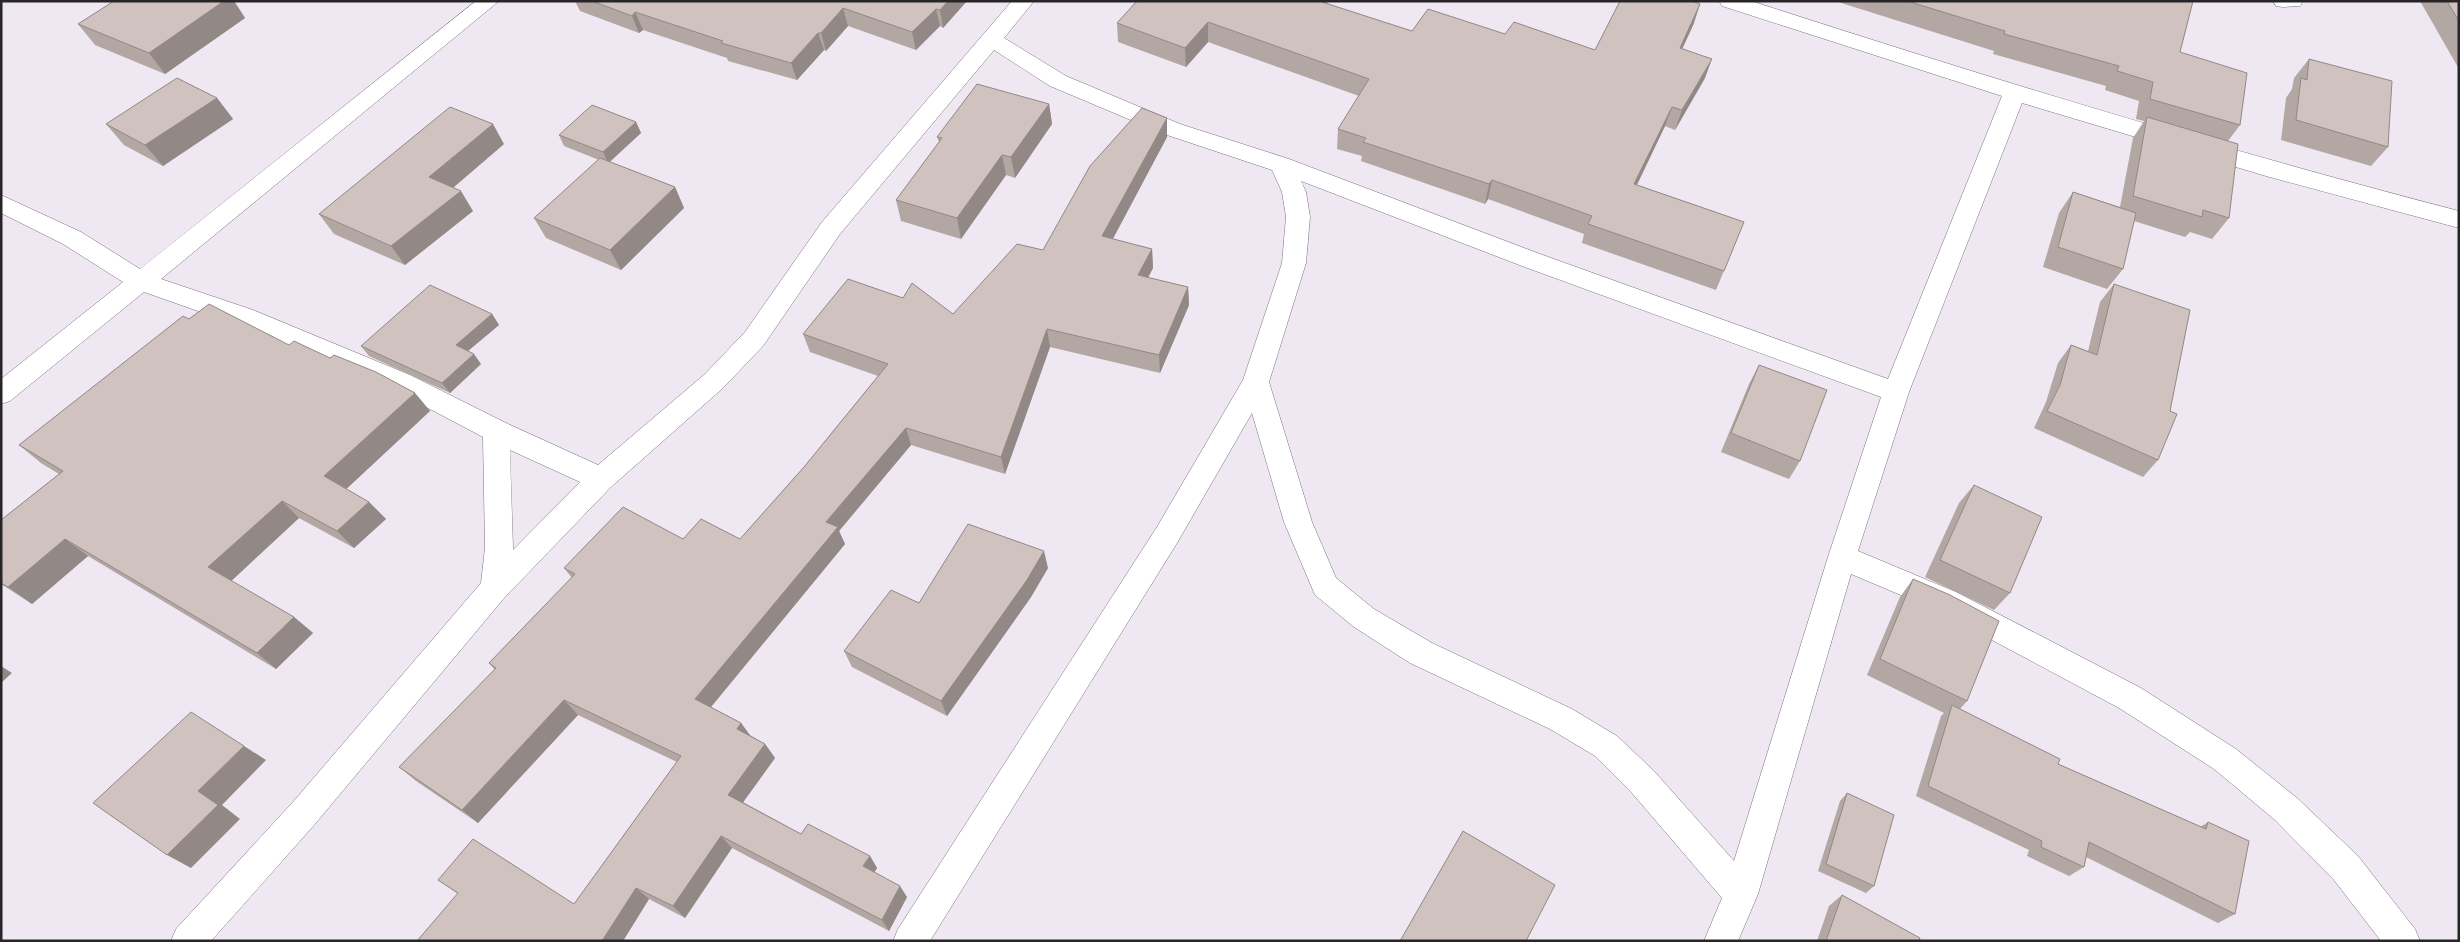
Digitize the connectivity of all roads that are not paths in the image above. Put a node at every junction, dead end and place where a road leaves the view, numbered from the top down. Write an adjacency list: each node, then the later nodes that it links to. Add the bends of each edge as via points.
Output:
1 (489, 1): 11 (street)
2 (1024, 1): 6 (street)
3 (1729, 1): 7 (street)
4 (2283, 1): 5 (street)
5 (2292, 1)
6 (991, 39): 8 (street, via 1058,81 1113,106); 16 (street, via 831,228 754,339 714,381)
7 (2014, 94): 10 (street, via 2342,190); 13 (street)
8 (1281, 164): 12 (street, via 1294,192 1298,218 1294,263); 13 (street, via 1531,260)
9 (1, 203): 11 (street, via 72,238)
10 (2459, 220)
11 (142, 282): 14 (street); 15 (street, via 244,317 401,382)
12 (1256, 382): 19 (street, via 1298,522 1325,586 1364,618 1420,653 1562,719 1606,746 1643,782); 21 (street, via 1167,535)
13 (1896, 392): 17 (street)
14 (1, 394)
15 (496, 431): 16 (street); 18 (street, via 499,548)
16 (601, 479): 18 (street)
17 (1842, 557): 19 (street); 23 (street, via 1946,602 2039,649 2130,698 2225,759 2286,809 2346,868)
18 (495, 588): 20 (street, via 304,813)
19 (1740, 894): 22 (street)
20 (188, 941)
21 (910, 941)
22 (1721, 941)
23 (2403, 941)

